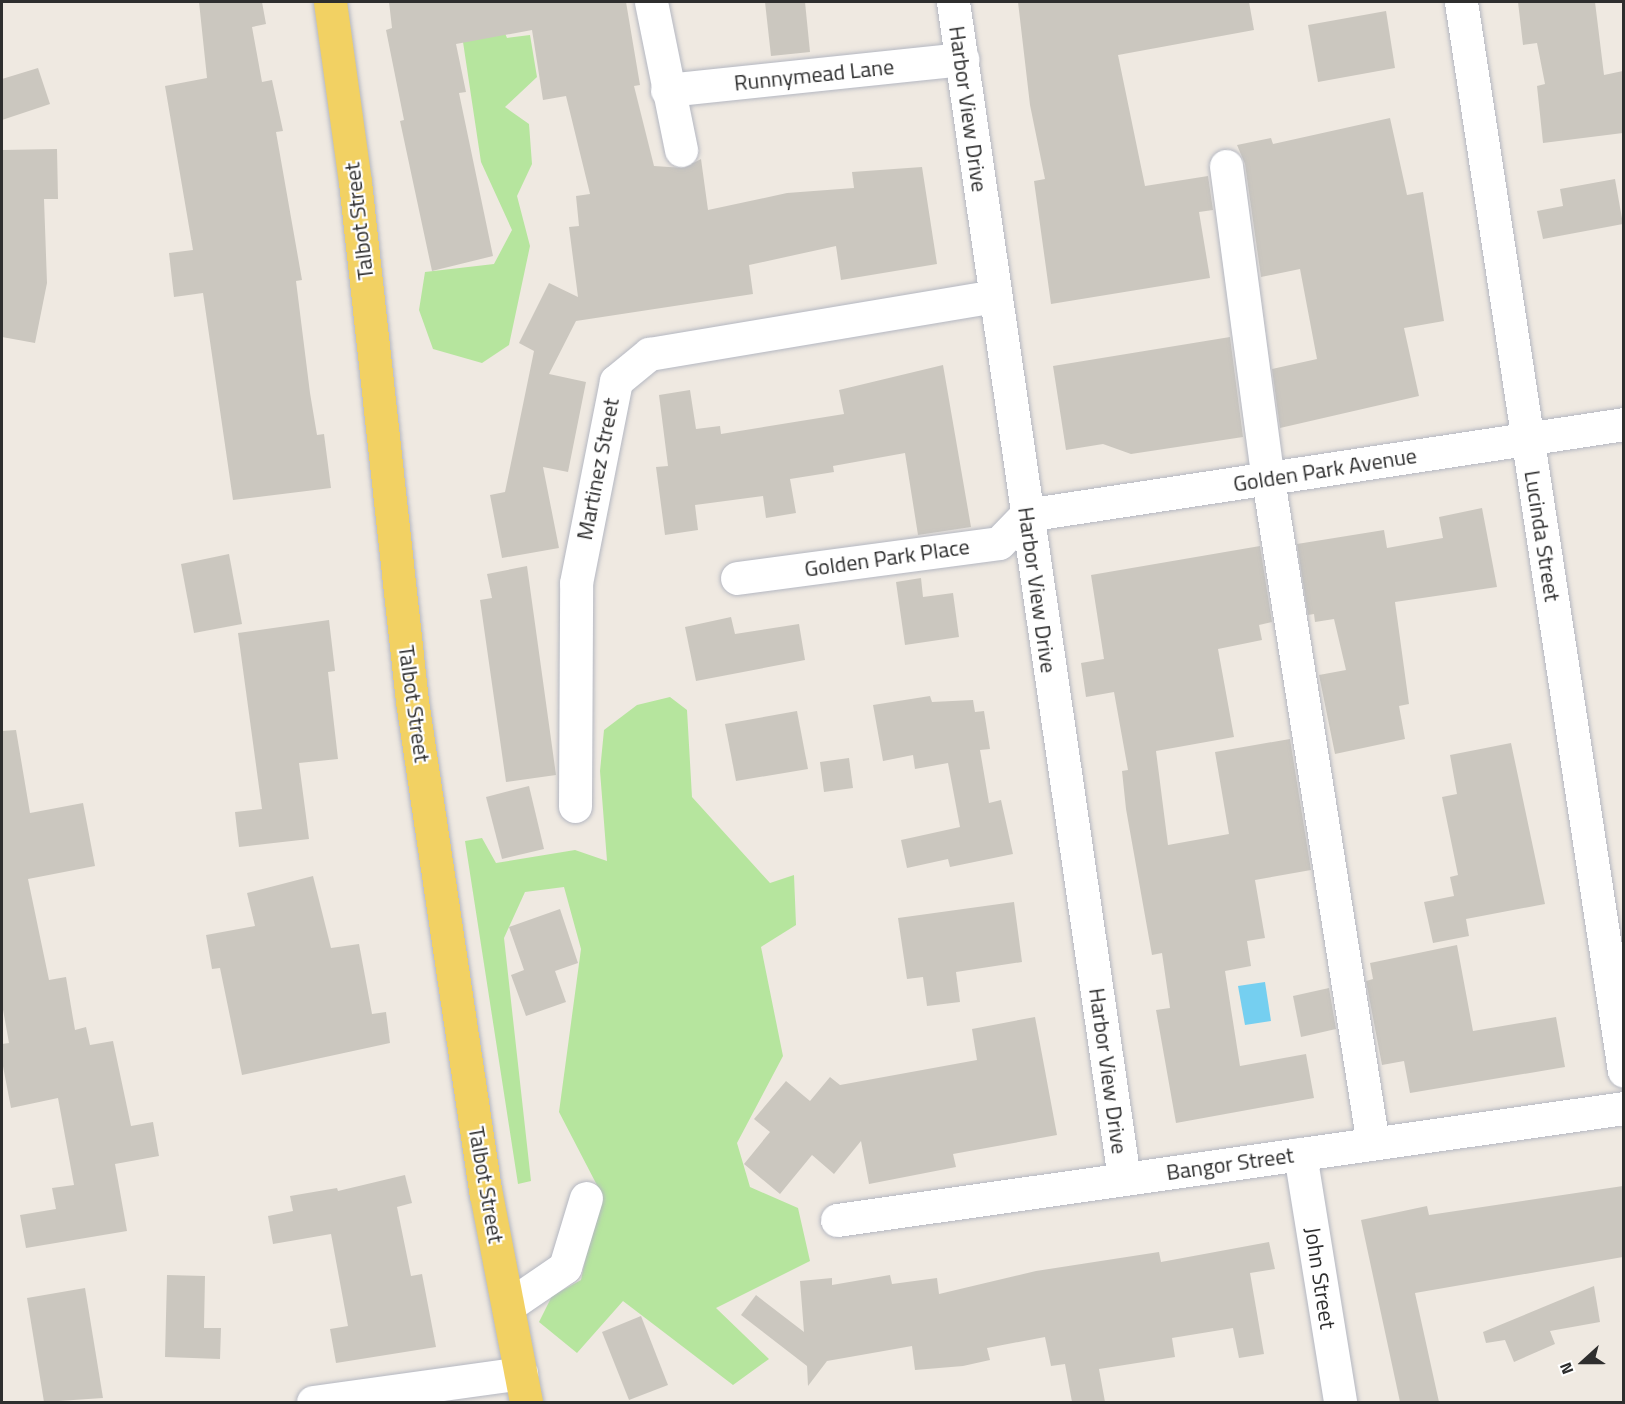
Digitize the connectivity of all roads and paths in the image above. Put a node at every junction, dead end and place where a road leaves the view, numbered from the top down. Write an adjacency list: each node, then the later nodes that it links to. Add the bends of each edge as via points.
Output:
1 (330, 2): 23 (main road, Talbot Street, via 355,182 414,713 486,1194)
2 (651, 2): 6 (street)
3 (953, 2): 5 (street, Harbor View Drive)
4 (1461, 2): 11 (street, Lucinda Street)
5 (962, 59): 6 (street, Runnymead Lane); 9 (street, Harbor View Drive)
6 (667, 90): 7 (street)
7 (681, 150)
8 (1226, 166): 12 (street)
9 (995, 296): 13 (street, Harbor View Drive); 15 (street, Martinez Street, via 649,354 616,381 576,584)
10 (1623, 424): 11 (street, Golden Park Avenue)
11 (1528, 439): 12 (street, Golden Park Avenue); 16 (street, Lucinda Street)
12 (1268, 479): 13 (street, Golden Park Avenue); 18 (street)
13 (1026, 515): 14 (street, Golden Park Place, via 999,543); 20 (street, Harbor View Drive)
14 (737, 578)
15 (575, 806)
16 (1623, 1071)
17 (1623, 1108): 18 (street, Bangor Street)
18 (1373, 1144): 19 (street, Bangor Street)
19 (1300, 1154): 20 (street, Bangor Street); 26 (street, John Street)
20 (1124, 1179): 22 (street, Bangor Street)
21 (586, 1198): 23 (street, via 565,1267)
22 (837, 1220)
23 (508, 1306): 24 (main road, Talbot Street)
24 (525, 1395): 25 (street)
25 (313, 1402)
26 (1336, 1402)

